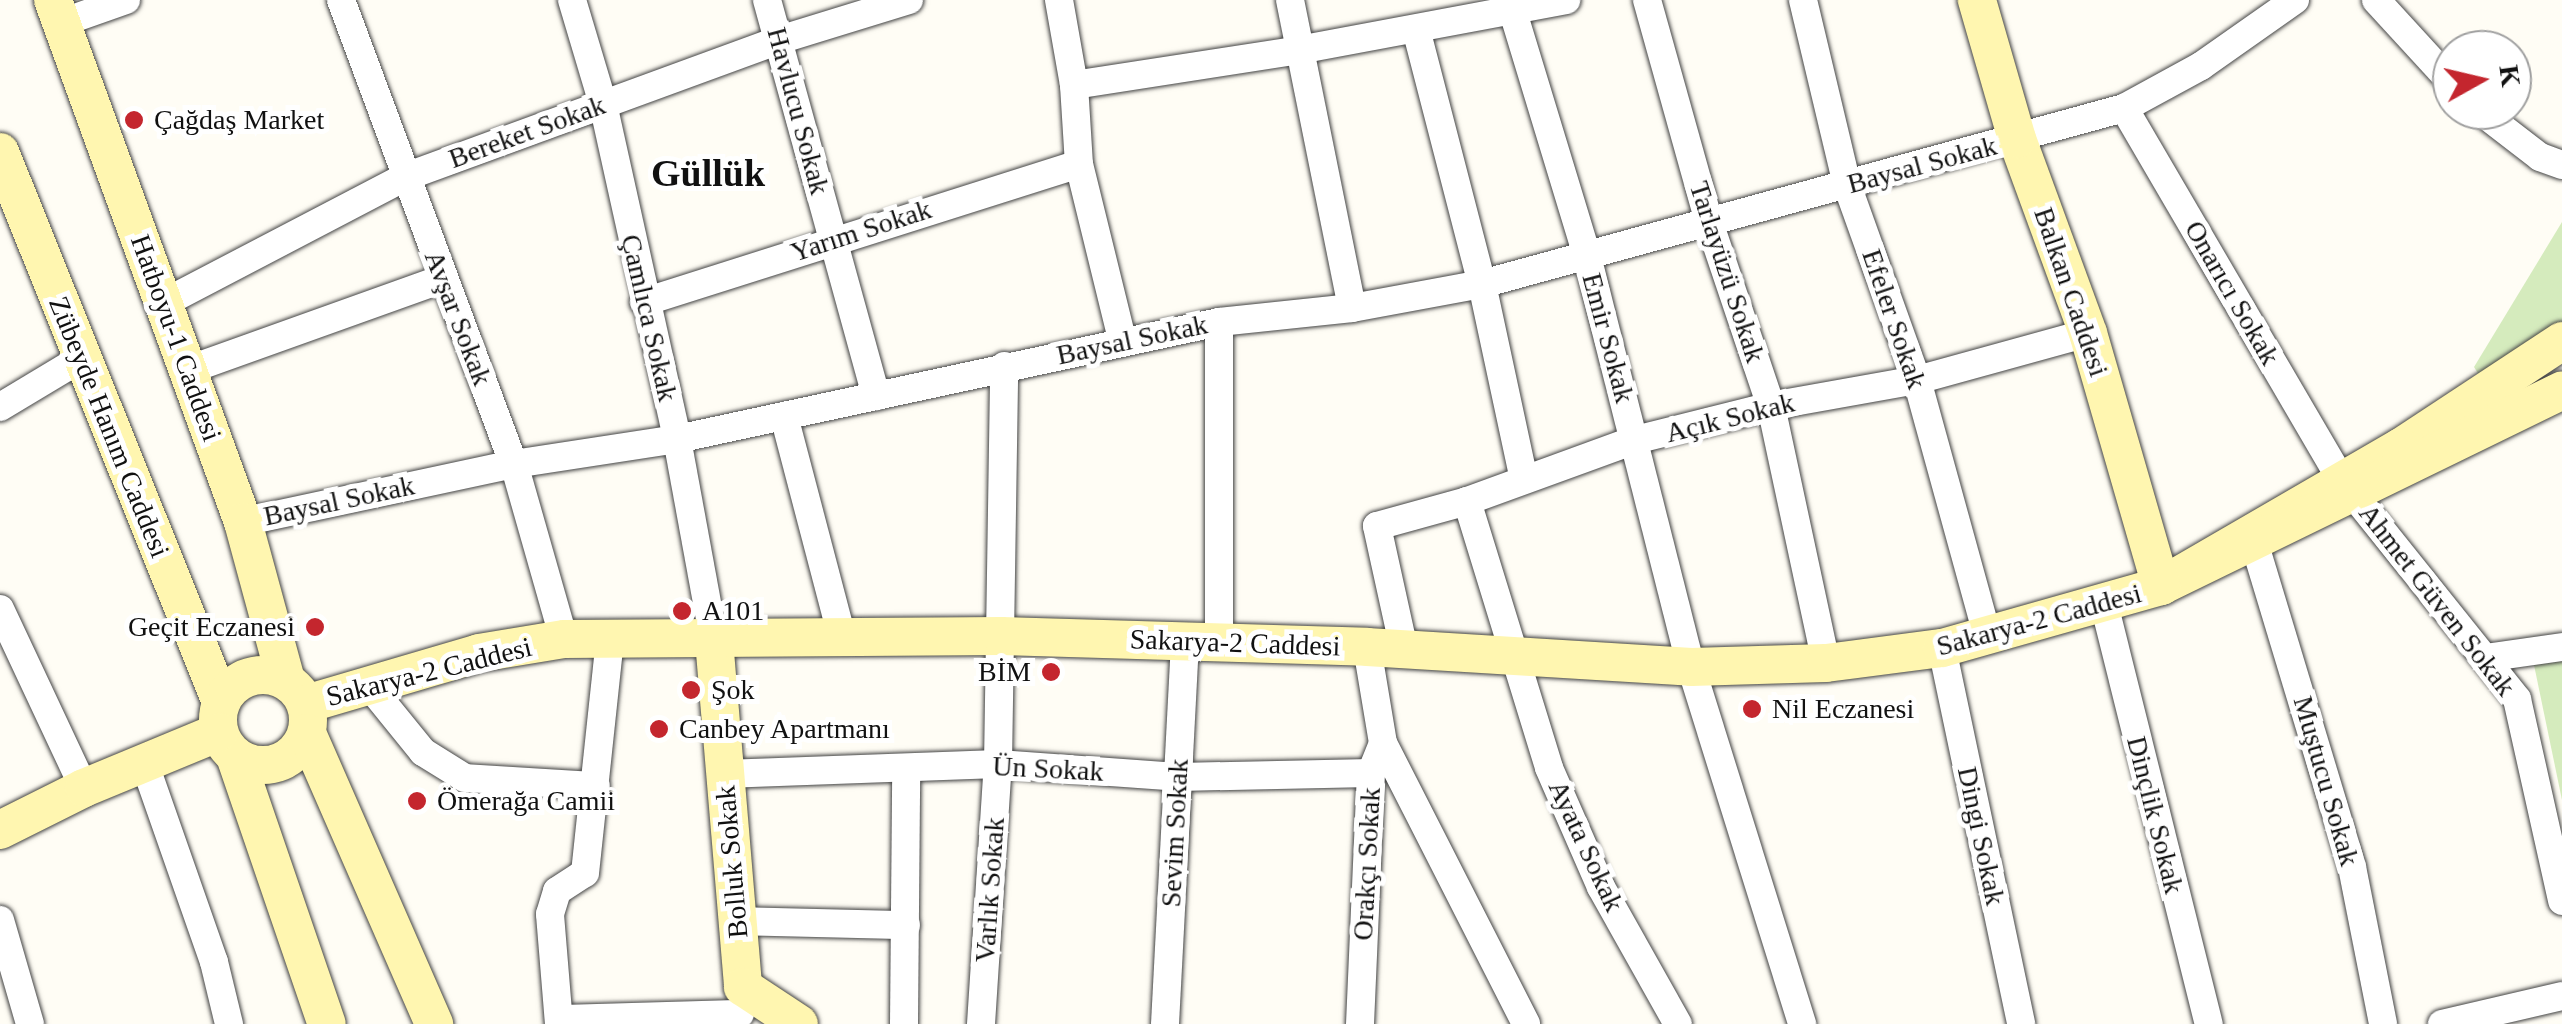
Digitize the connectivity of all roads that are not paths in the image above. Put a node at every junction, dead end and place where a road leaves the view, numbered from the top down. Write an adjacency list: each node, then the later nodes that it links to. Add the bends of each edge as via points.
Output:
1 (126, 0): 15 (street)
2 (341, 0): 29 (street, Avşar Sokak)
3 (572, 0): 22 (street, Çamlıca Sokak)
4 (766, 0): 18 (street, Havlucu Sokak)
5 (909, 0): 18 (street, Bereket Sokak)
6 (1059, 0): 21 (street)
7 (1290, 0): 19 (street)
8 (1566, 0): 16 (street)
9 (1648, 0): 31 (street, Tarlayüzü Sokak)
10 (1803, 0): 30 (street, Efeler Sokak)
11 (1977, 0): 25 (main road, Balkan Caddesi)
12 (2295, 0): 23 (street, Baysal Sokak, via 2202,66)
13 (2376, 0): 20 (street)
14 (1465, 10): 16 (street); 17 (street)
15 (57, 11): 37 (main road, Hatboyu-1 Caddesi)
16 (1513, 12): 33 (street, Emir Sokak)
17 (1416, 29): 19 (street); 35 (street)
18 (779, 40): 22 (street, Bereket Sokak); 32 (street, Havlucu Sokak)
19 (1300, 50): 21 (street); 38 (street)
20 (2432, 61)
21 (1074, 85): 27 (street)
22 (603, 104): 29 (street, Bereket Sokak); 36 (street, Çamlıca Sokak)
23 (2124, 108): 25 (street, Baysal Sokak); 56 (street, Onarıcı Sokak)
24 (2504, 130): 28 (street, via 2540,158)
25 (2017, 140): 30 (street, Baysal Sokak); 40 (main road, Balkan Caddesi)
26 (0, 152): 43 (main road, Zübeyde Hanım Caddesi)
27 (1080, 164): 32 (street, Yarım Sokak); 42 (street)
28 (2562, 165)
29 (405, 176): 34 (street, Avşar Sokak); 37 (street, Bereket Sokak)
30 (1847, 185): 31 (street, Baysal Sokak); 46 (street, Efeler Sokak)
31 (1709, 222): 33 (street, Baysal Sokak); 49 (street, Tarlayüzü Sokak)
32 (833, 239): 36 (street, Yarım Sokak); 48 (street, Havlucu Sokak)
33 (1586, 256): 35 (street, Baysal Sokak); 53 (street, Emir Sokak)
34 (442, 279): 45 (street); 54 (street, Avşar Sokak)
35 (1482, 284): 38 (street, Baysal Sokak); 55 (street)
36 (644, 302): 52 (street, Çamlıca Sokak)
37 (162, 304): 45 (main road, Hatboyu-1 Caddesi)
38 (1352, 308): 39 (street, Baysal Sokak)
39 (1219, 322): 42 (street, Baysal Sokak); 70 (street, Sevim Sokak)
40 (2088, 334): 46 (street, Açık Sokak); 61 (main road, Balkan Caddesi)
41 (2562, 341): 56 (main road)
42 (1123, 343): 44 (street, Baysal Sokak)
43 (80, 359): 50 (street); 80 (main road, Zübeyde Hanım Caddesi)
44 (1004, 366): 48 (street, Baysal Sokak); 65 (street, Varlık Sokak)
45 (188, 370): 58 (main road, Hatboyu-1 Caddesi)
46 (1916, 380): 49 (street, Açık Sokak); 66 (street, Efeler Sokak)
47 (2562, 390): 56 (main road, Sakarya-2 Caddesi)
48 (876, 396): 51 (street, Baysal Sokak)
49 (1770, 406): 53 (street, Açık Sokak); 76 (street, Tarlayüzü Sokak)
50 (0, 407)
51 (784, 416): 52 (street, Baysal Sokak); 64 (street)
52 (677, 439): 54 (street, Baysal Sokak); 69 (street, Çamlıca Sokak)
53 (1635, 440): 55 (street, Açık Sokak); 77 (street, Emir Sokak)
54 (514, 464): 58 (street, Baysal Sokak); 67 (street, Avşar Sokak)
55 (1524, 480): 57 (street, Açık Sokak)
56 (2347, 486): 60 (main road, Sakarya-2 Caddesi); 61 (main road, Sakarya-2 Caddesi); 75 (street, Ahmet Güven Sokak)
57 (1466, 501): 59 (street, Açık Sokak); 74 (street, Ayata Sokak)
58 (243, 522): 79 (main road, Hatboyu-1 Caddesi)
59 (1378, 526): 72 (street, Orakçı Sokak)
60 (2254, 542): 61 (main road, Sakarya-2 Caddesi); 113 (street, Muştucu Sokak, via 2352,867)
61 (2162, 586): 62 (main road, Sakarya-2 Caddesi)
62 (2104, 604): 66 (main road, Sakarya-2 Caddesi); 112 (street, Dinçlik Sokak)
63 (0, 611): 89 (street)
64 (842, 636): 65 (main road, Sakarya-2 Caddesi); 69 (main road, Sakarya-2 Caddesi)
65 (1001, 636): 70 (main road, Sakarya-2 Caddesi); 83 (street, Varlık Sokak)
66 (1988, 637): 73 (main road, Sakarya-2 Caddesi)
67 (564, 639): 68 (main road, Sakarya-2 Caddesi); 78 (main road, Sakarya-2 Caddesi)
68 (610, 640): 69 (main road, Sakarya-2 Caddesi); 88 (street)
69 (714, 640): 86 (main road, Bolluk Sokak)
70 (1202, 643): 72 (main road, Sakarya-2 Caddesi); 87 (street, Sevim Sokak)
71 (2562, 647): 75 (street)
72 (1386, 648): 74 (main road, Sakarya-2 Caddesi); 81 (street, Orakçı Sokak)
73 (1942, 648): 76 (main road, Sakarya-2 Caddesi); 111 (street, Dingi Sokak)
74 (1518, 658): 77 (main road, Sakarya-2 Caddesi); 109 (street, Ayata Sokak, via 1549,768 1586,853)
75 (2485, 658): 91 (street, Ahmet Güven Sokak, via 2517,700)
76 (1826, 663): 77 (main road, Sakarya-2 Caddesi)
77 (1691, 667): 110 (street, Emir Sokak)
78 (367, 683): 79 (main road, Sakarya-2 Caddesi); 88 (street, via 423,752 465,778)
79 (300, 706): 80 (main road, via 256,674 242,679); 80 (main road, via 300,746 277,763 263,765); 102 (main road, Hatboyu-1 Caddesi)
80 (225, 730): 82 (main road); 101 (main road, Zübeyde Hanım Caddesi)
81 (1383, 743): 85 (street, Orakçı Sokak); 108 (street)
82 (144, 762): 89 (main road); 100 (street)
83 (998, 764): 84 (street, Ün Sokak); 87 (street, Ün Sokak); 105 (street, Varlık Sokak)
84 (906, 770): 86 (street, Ün Sokak); 95 (street)
85 (1372, 773): 87 (street, Ün Sokak); 107 (street, Orakçı Sokak)
86 (724, 774): 94 (main road, Bolluk Sokak)
87 (1178, 777): 106 (street, Sevim Sokak)
88 (596, 786): 98 (street, via 585,872 557,891 550,914)
89 (84, 788): 90 (main road)
90 (0, 830)
91 (2557, 850): 92 (street, Ahmet Güven Sokak)
92 (2562, 901)
93 (0, 920): 99 (street)
94 (736, 921): 95 (street); 97 (main road, Bolluk Sokak)
95 (906, 925): 104 (street)
96 (2562, 996): 114 (street)
97 (741, 1008): 98 (street); 103 (main road)
98 (560, 1022)
99 (30, 1024)
100 (229, 1024)
101 (327, 1024)
102 (434, 1024)
103 (799, 1024)
104 (904, 1024)
105 (982, 1024)
106 (1165, 1024)
107 (1360, 1024)
108 (1526, 1024)
109 (1678, 1024)
110 (1802, 1024)
111 (2021, 1024)
112 (2209, 1024)
113 (2383, 1024)
114 (2442, 1024)

